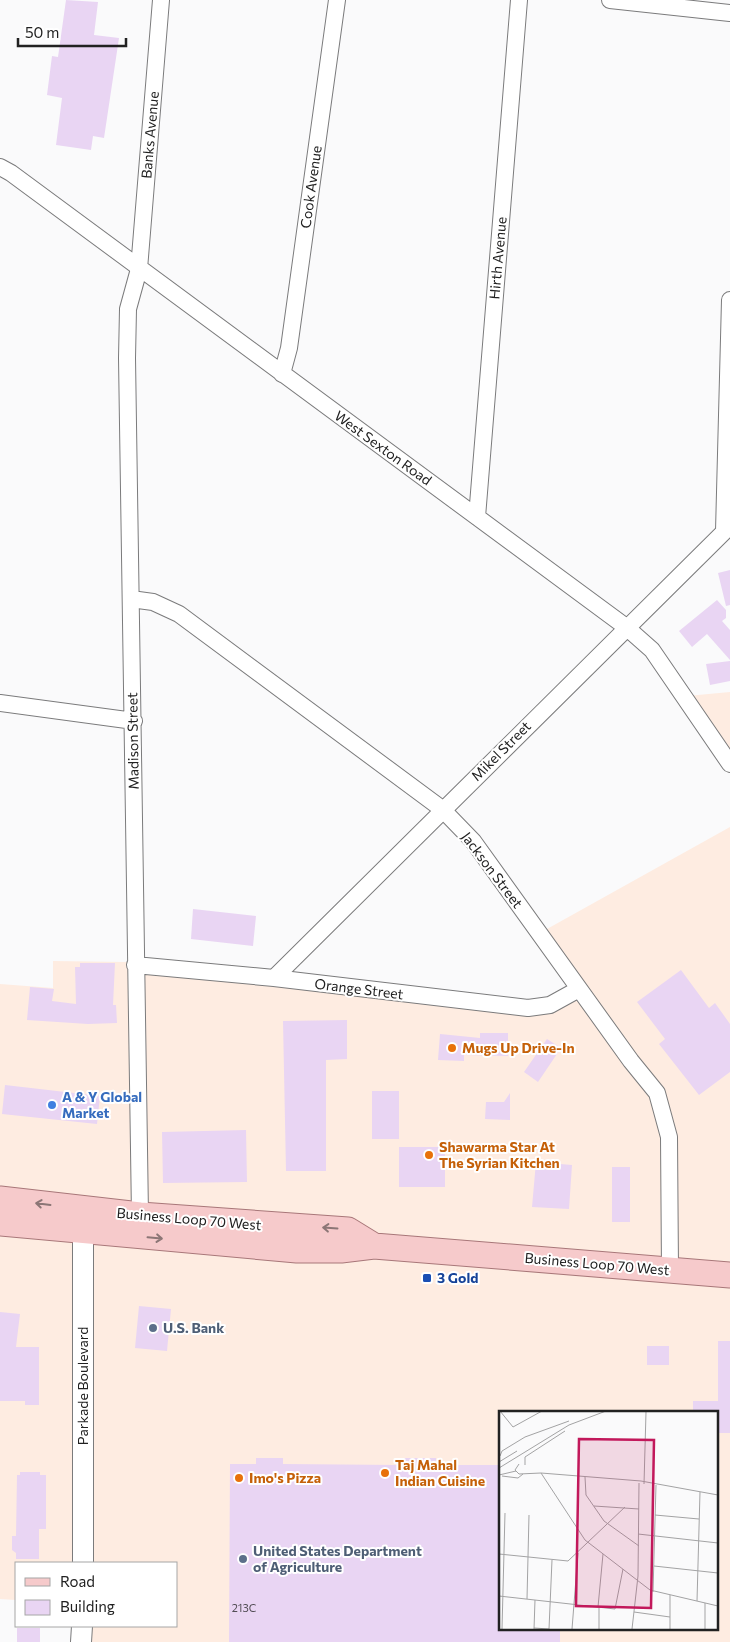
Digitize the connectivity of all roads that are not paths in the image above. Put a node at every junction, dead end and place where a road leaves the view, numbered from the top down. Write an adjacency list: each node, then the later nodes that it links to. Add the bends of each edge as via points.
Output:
1 (161, 0): 7 (street, Banks Avenue)
2 (337, 0): 9 (street, Cook Avenue, via 289,348)
3 (518, 0): 10 (street, Hirth Avenue)
4 (610, 0): 5 (street)
5 (730, 13)
6 (0, 167): 7 (street, West Sexton Road)
7 (139, 269): 9 (street, West Sexton Road); 12 (street, Madison Street, via 128,309)
8 (730, 300): 11 (street)
9 (282, 374): 10 (street, West Sexton Road)
10 (477, 517): 13 (street, West Sexton Road)
11 (727, 528): 13 (street, Mikel Street)
12 (131, 599): 15 (street, Madison Street); 17 (street, Jackson Street, via 154,602 179,614)
13 (626, 628): 16 (street, West Sexton Road, via 652,650); 17 (street, Mikel Street)
14 (0, 703): 15 (street)
15 (134, 721): 18 (street, Madison Street)
16 (730, 764)
17 (442, 809): 19 (street, Mikel Street); 20 (street, Jackson Street, via 473,841)
18 (135, 965): 19 (street, Orange Street); 22 (street, Madison Street)
19 (274, 978): 20 (street, Orange Street, via 528,1008 550,1005)
20 (579, 989): 26 (street, Jackson Street, via 657,1093 669,1137)
21 (0, 1198): 23 (main road, Business Loop 70 West, one-way to 21)
22 (140, 1215): 23 (main road, Business Loop 70 West); 25 (main road, Business Loop 70 West, one-way to 22, via 348,1230)
23 (82, 1220): 24 (main road, Business Loop 70 West); 25 (main road, Business Loop 70 West, one-way to 25, via 297,1250); 28 (street, Parkade Boulevard)
24 (0, 1223)
25 (374, 1246): 26 (main road, Business Loop 70 West)
26 (670, 1270): 27 (main road, Business Loop 70 West)
27 (730, 1275)
28 (82, 1562)
29 (82, 1627): 30 (street)
30 (82, 1642)

